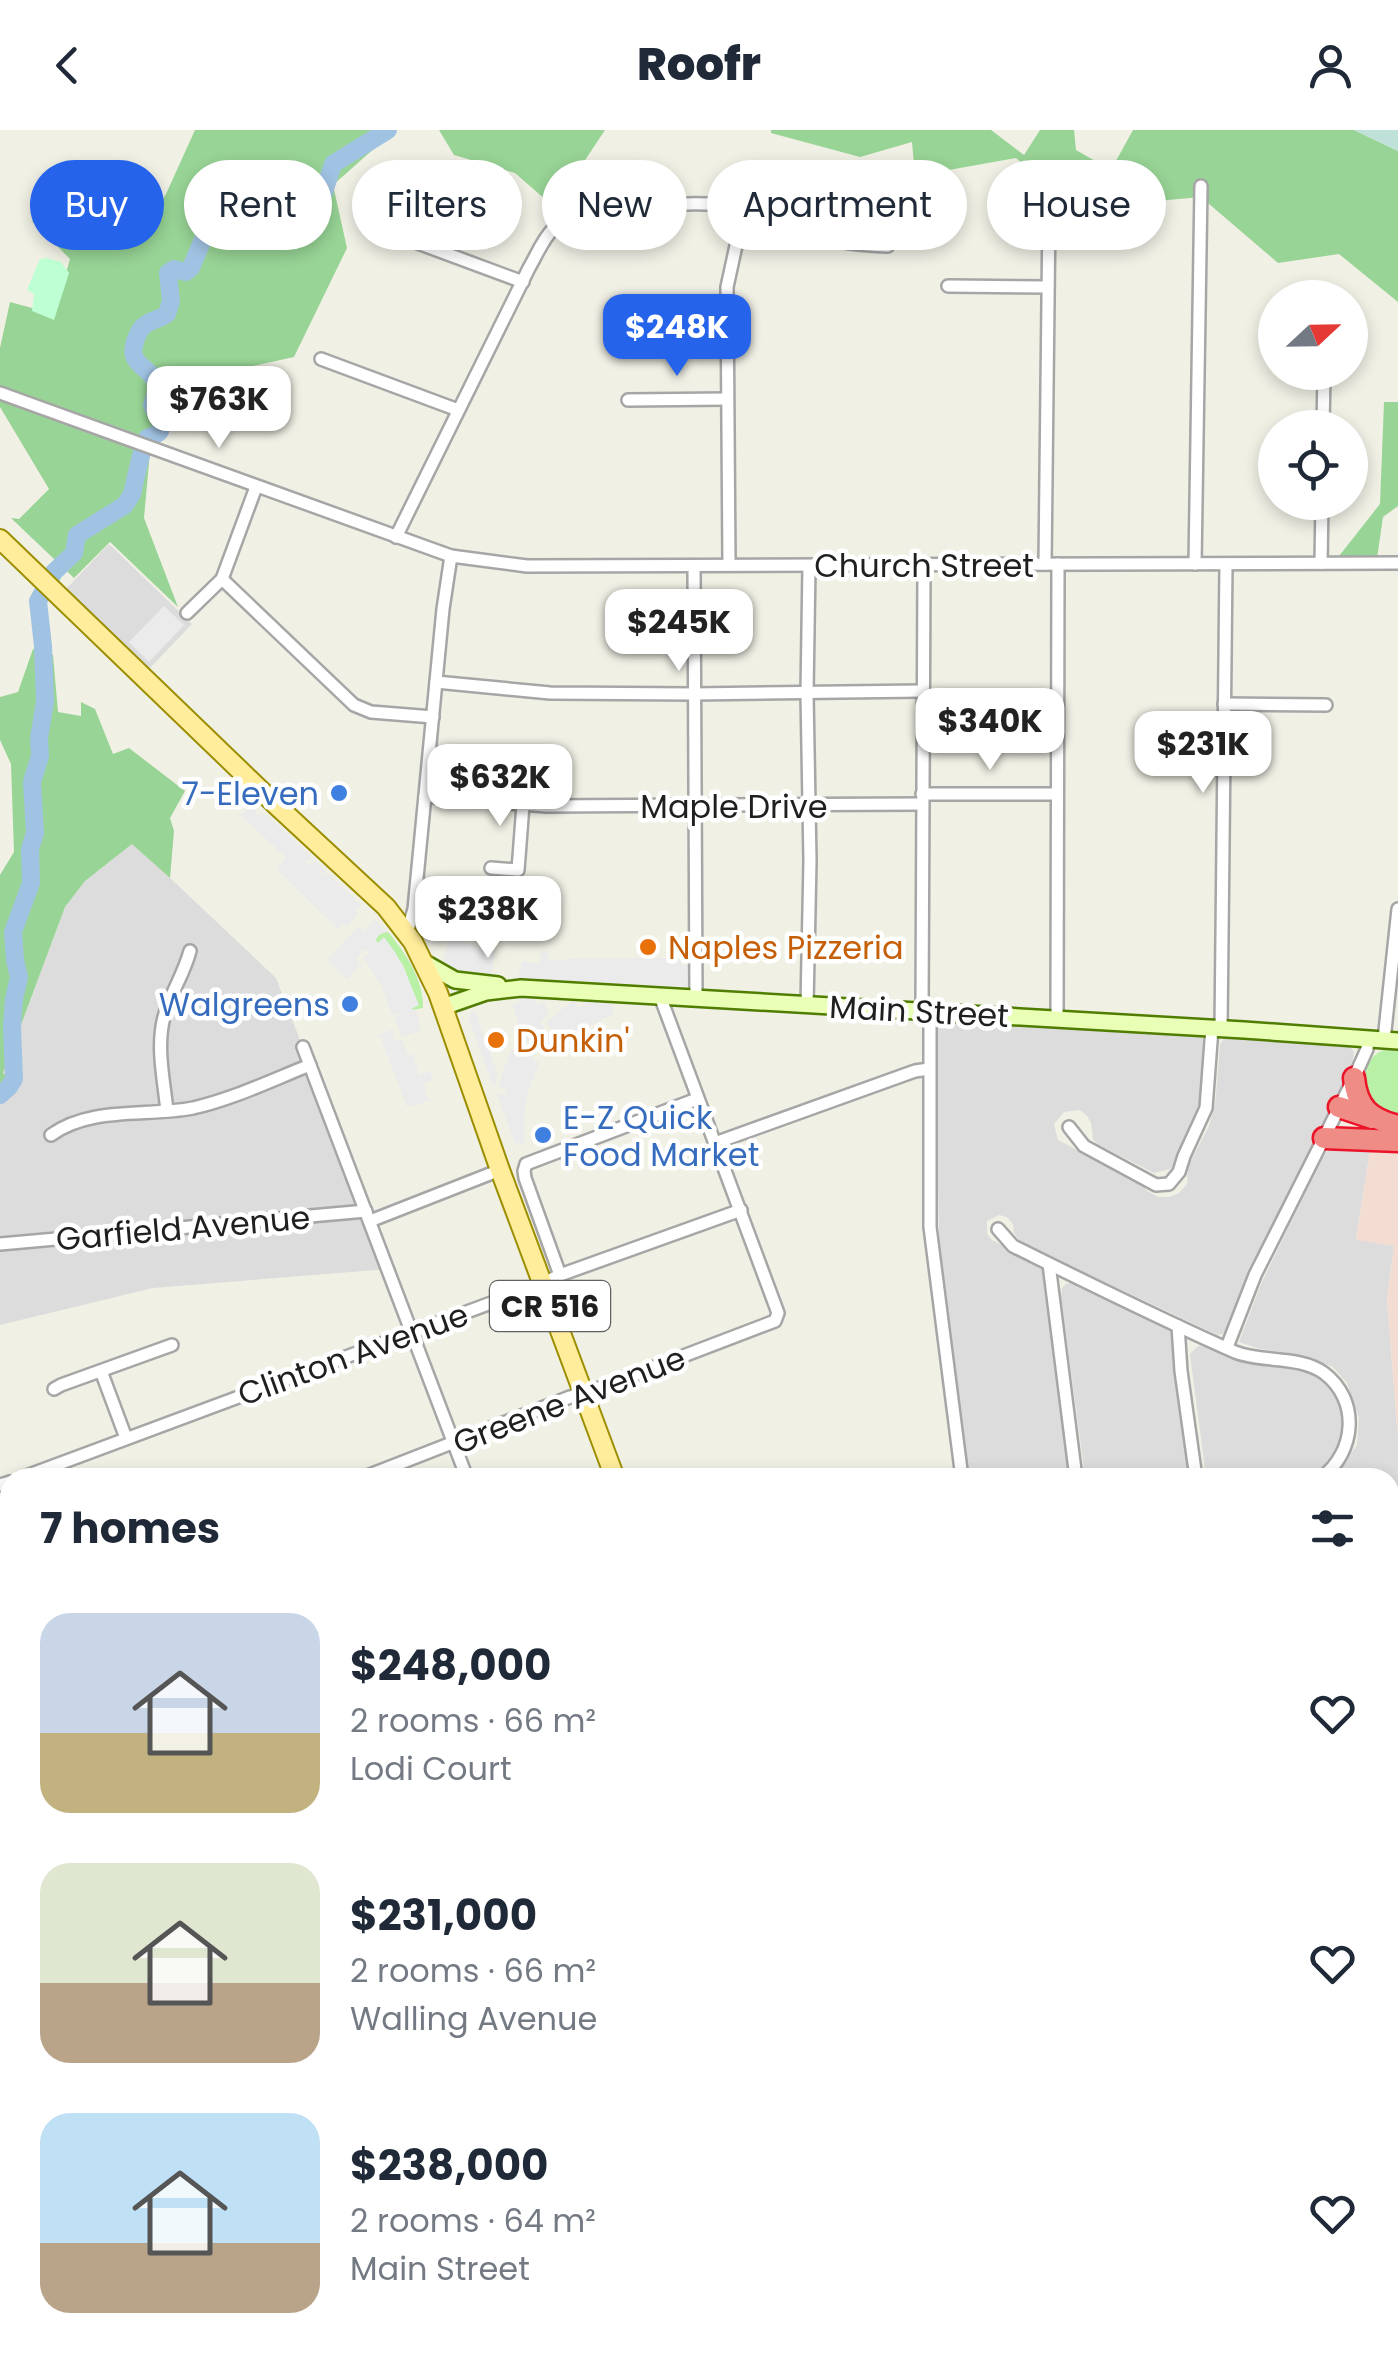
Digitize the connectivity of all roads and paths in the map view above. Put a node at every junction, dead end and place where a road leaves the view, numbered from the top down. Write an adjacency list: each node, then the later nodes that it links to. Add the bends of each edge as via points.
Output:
1 (1201, 186): 22 (street)
2 (707, 203): 6 (street, via 568,220 552,229)
3 (438, 250): 6 (street)
4 (736, 250): 11 (street, via 728,287)
5 (1048, 250): 8 (street)
6 (523, 282): 13 (street)
7 (948, 286): 8 (street)
8 (1048, 287): 21 (street)
9 (321, 359): 13 (street)
10 (0, 393): 14 (street, Church Street)
11 (727, 399): 12 (street); 25 (street)
12 (628, 400)
13 (458, 410): 16 (street)
14 (256, 487): 16 (street, Church Street); 28 (street)
15 (1322, 520): 19 (street)
16 (396, 537): 18 (street, Church Street)
17 (0, 540): 45 (main road, CR 516)
18 (451, 556): 24 (street, Church Street, via 527,566); 30 (street)
19 (1321, 562): 20 (street, Church Street); 23 (street, Church Street)
20 (1398, 563)
21 (1052, 564): 22 (street, Church Street); 27 (street, Church Street); 37 (street)
22 (1194, 564): 23 (street, Church Street)
23 (1226, 564): 34 (street)
24 (694, 566): 25 (street, Church Street); 33 (street)
25 (729, 566): 26 (street, Church Street)
26 (809, 566): 27 (street, Church Street); 32 (street)
27 (924, 566): 31 (street)
28 (222, 579): 29 (street); 36 (street, via 354,705)
29 (187, 614)
30 (436, 682): 33 (street); 36 (street)
31 (922, 691): 32 (street); 39 (street)
32 (807, 693): 33 (street); 41 (street)
33 (694, 694): 42 (street)
34 (1224, 704): 35 (street); 55 (street)
35 (1326, 704)
36 (433, 717): 38 (street)
37 (1057, 794): 39 (street, Maple Drive); 54 (street)
38 (425, 796): 40 (street, Maple Drive); 45 (street)
39 (922, 799): 41 (street, Maple Drive); 53 (street)
40 (523, 804): 42 (street, Maple Drive); 43 (street, via 518,870)
41 (809, 805): 42 (street, Maple Drive); 51 (street)
42 (694, 806): 50 (street)
43 (491, 868)
44 (1398, 909): 56 (street)
45 (407, 933): 47 (main road, CR 516)
46 (190, 950): 63 (street, via 162,1025)
47 (424, 962): 48 (street, via 455,980); 52 (main road, CR 516)
48 (522, 988): 49 (street, Main Street); 52 (street, Main Street)
49 (660, 996): 50 (street, Main Street); 61 (street)
50 (696, 999): 51 (street, Main Street)
51 (807, 1004): 53 (street, Main Street)
52 (443, 1007): 71 (main road, CR 516)
53 (926, 1012): 54 (street, Main Street); 59 (street)
54 (1057, 1018): 55 (street, Main Street)
55 (1216, 1028): 56 (street, Main Street); 66 (street, via 1206,1108 1169,1184 1156,1186 1095,1153)
56 (1383, 1040): 60 (street, via 1366,1052)
57 (303, 1048): 58 (street)
58 (310, 1065): 63 (street, via 205,1105); 73 (street)
59 (930, 1069): 70 (street); 92 (street, via 931,1239)
60 (1354, 1078): 62 (street); 64 (highway, via 1362,1106)
61 (698, 1099): 70 (street); 77 (street, via 526,1164 524,1178)
62 (1339, 1108): 64 (highway); 68 (street)
63 (167, 1112): 67 (street, via 87,1118)
64 (1374, 1118): 65 (highway)
65 (1398, 1126)
66 (1069, 1127)
67 (51, 1135)
68 (1324, 1138): 69 (highway); 82 (street)
69 (1398, 1141)
70 (714, 1143): 72 (street)
71 (500, 1170): 73 (street, Garfield Avenue); 78 (main road, CR 516)
72 (741, 1210): 77 (street, Clinton Avenue); 85 (street, Greene Avenue, via 778,1313 775,1321)
73 (368, 1216): 75 (street, Garfield Avenue); 80 (street)
74 (998, 1229): 76 (street, via 1013,1246)
75 (0, 1244)
76 (1049, 1264): 79 (street); 93 (street)
77 (560, 1275): 78 (street, Clinton Avenue)
78 (542, 1284): 80 (street, Clinton Avenue); 85 (main road, CR 516)
79 (1178, 1326): 82 (street); 94 (street)
80 (412, 1331): 86 (street, Clinton Avenue); 87 (street)
81 (172, 1345): 83 (street)
82 (1226, 1348): 95 (street, via 1310,1366 1336,1386 1348,1409 1349,1435)
83 (101, 1371): 84 (street); 86 (street)
84 (54, 1390)
85 (583, 1392): 87 (street, Greene Avenue); 91 (main road, CR 516)
86 (126, 1438): 88 (street, Clinton Avenue)
87 (454, 1443): 89 (street, Greene Avenue); 90 (street)
88 (47, 1468)
89 (388, 1468)
90 (463, 1468)
91 (611, 1468)
92 (961, 1468)
93 (1075, 1468)
94 (1195, 1468)
95 (1330, 1468)

